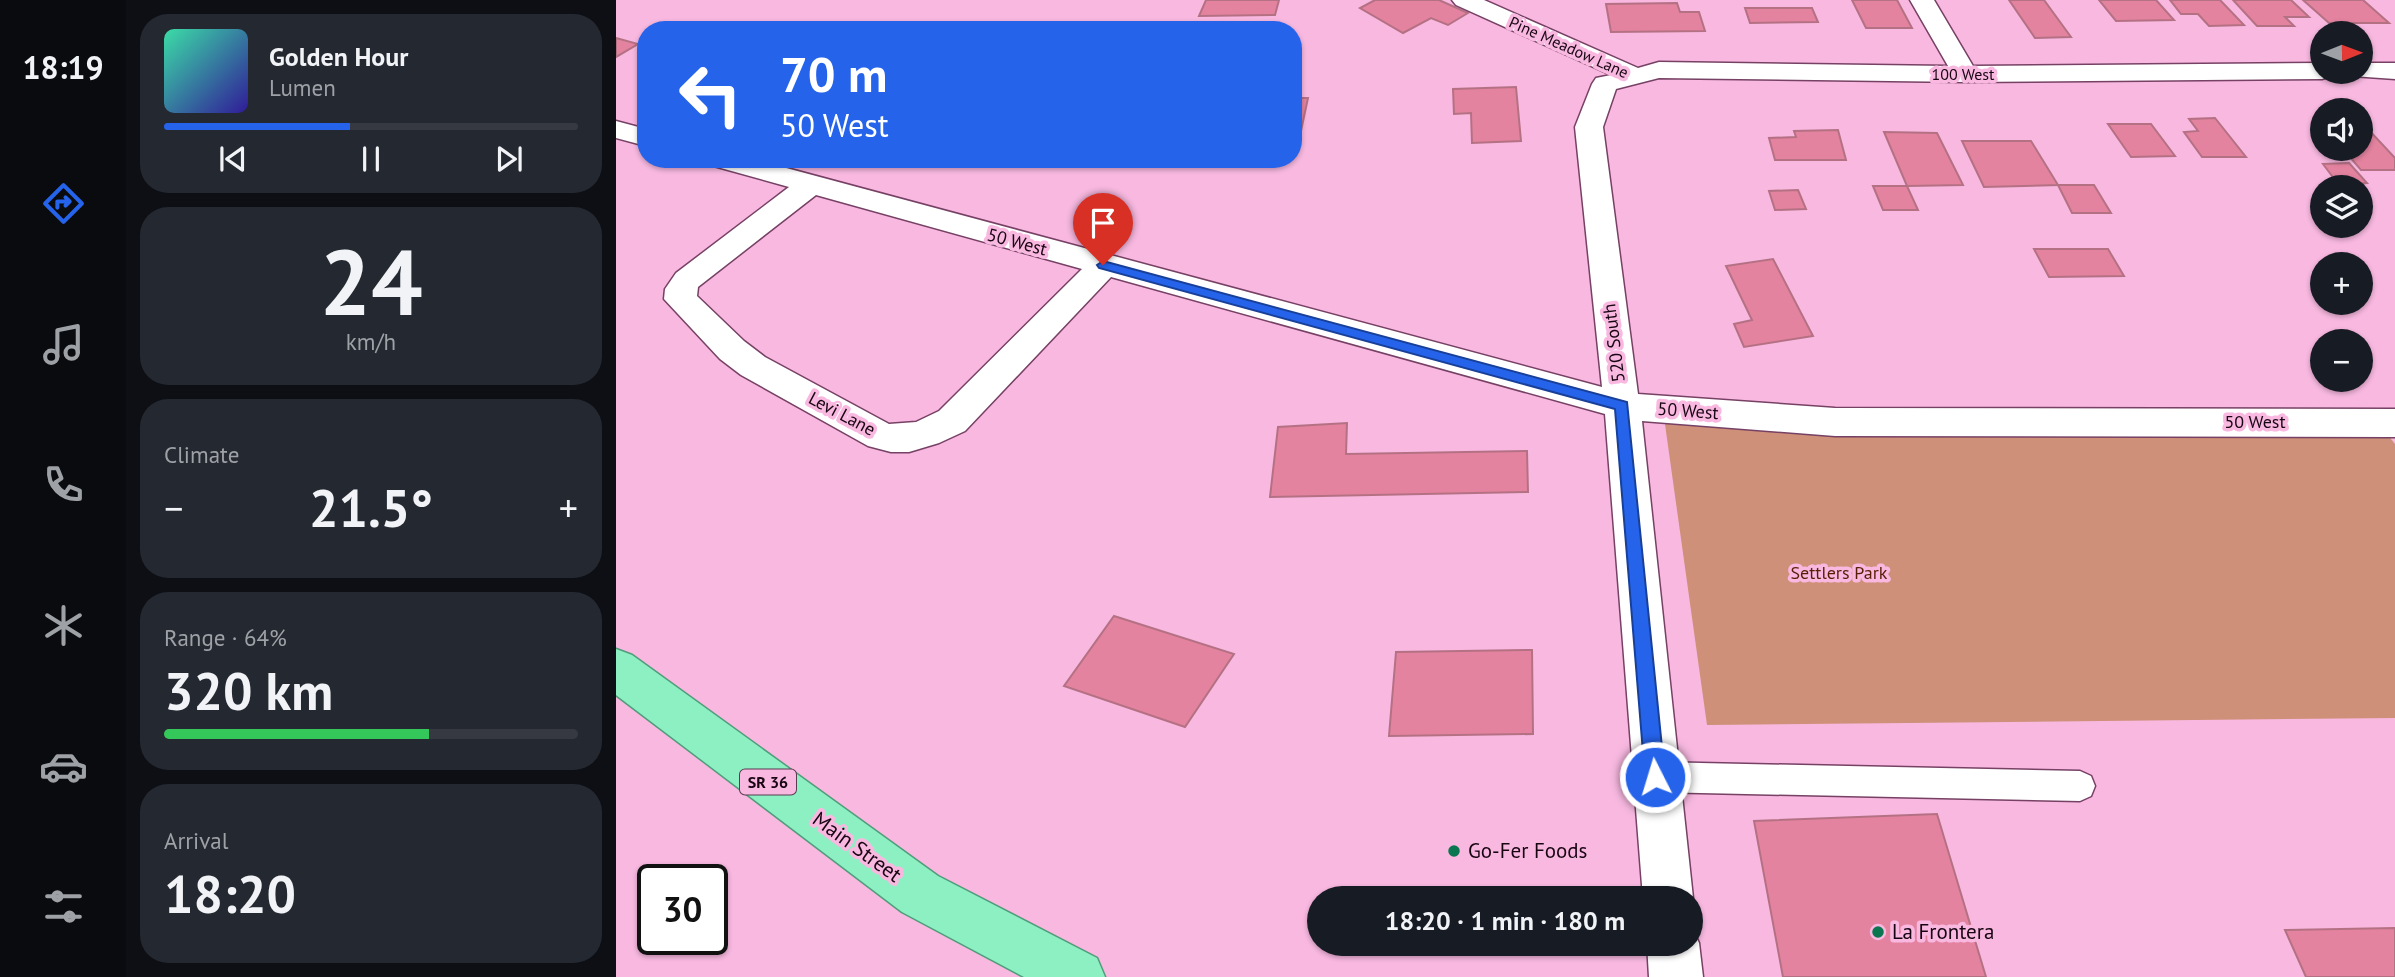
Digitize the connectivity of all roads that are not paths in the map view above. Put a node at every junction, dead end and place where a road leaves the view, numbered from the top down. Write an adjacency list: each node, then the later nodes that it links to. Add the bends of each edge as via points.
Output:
1 (1464, 0): 7 (street, Pine Meadow Lane)
2 (1922, 0): 6 (street)
3 (2310, 71): 6 (street, 100 West)
4 (2373, 71): 5 (street)
5 (2395, 71)
6 (1965, 74): 7 (street, 100 West, via 1659,70)
7 (1620, 80): 13 (street, 520 South, via 1589,127)
8 (616, 129): 9 (street)
9 (637, 135)
10 (751, 168): 11 (street, 50 West)
11 (810, 185): 12 (street, 50 West); 12 (street, Levi Lane, via 695,274 681,289 680,299 753,366 881,436 895,439 933,432 951,421)
12 (1103, 265): 13 (street, 50 West)
13 (1622, 406): 14 (street, 50 West, via 1835,422); 16 (street, 520 South)
14 (2395, 423)
15 (616, 669): 20 (highway, Main Street / SR 36, via 920,894)
16 (1655, 777): 17 (lane); 18 (street, 520 South)
17 (2080, 786)
18 (1667, 886)
19 (1674, 956): 21 (street)
20 (1078, 977)
21 (1676, 977)

